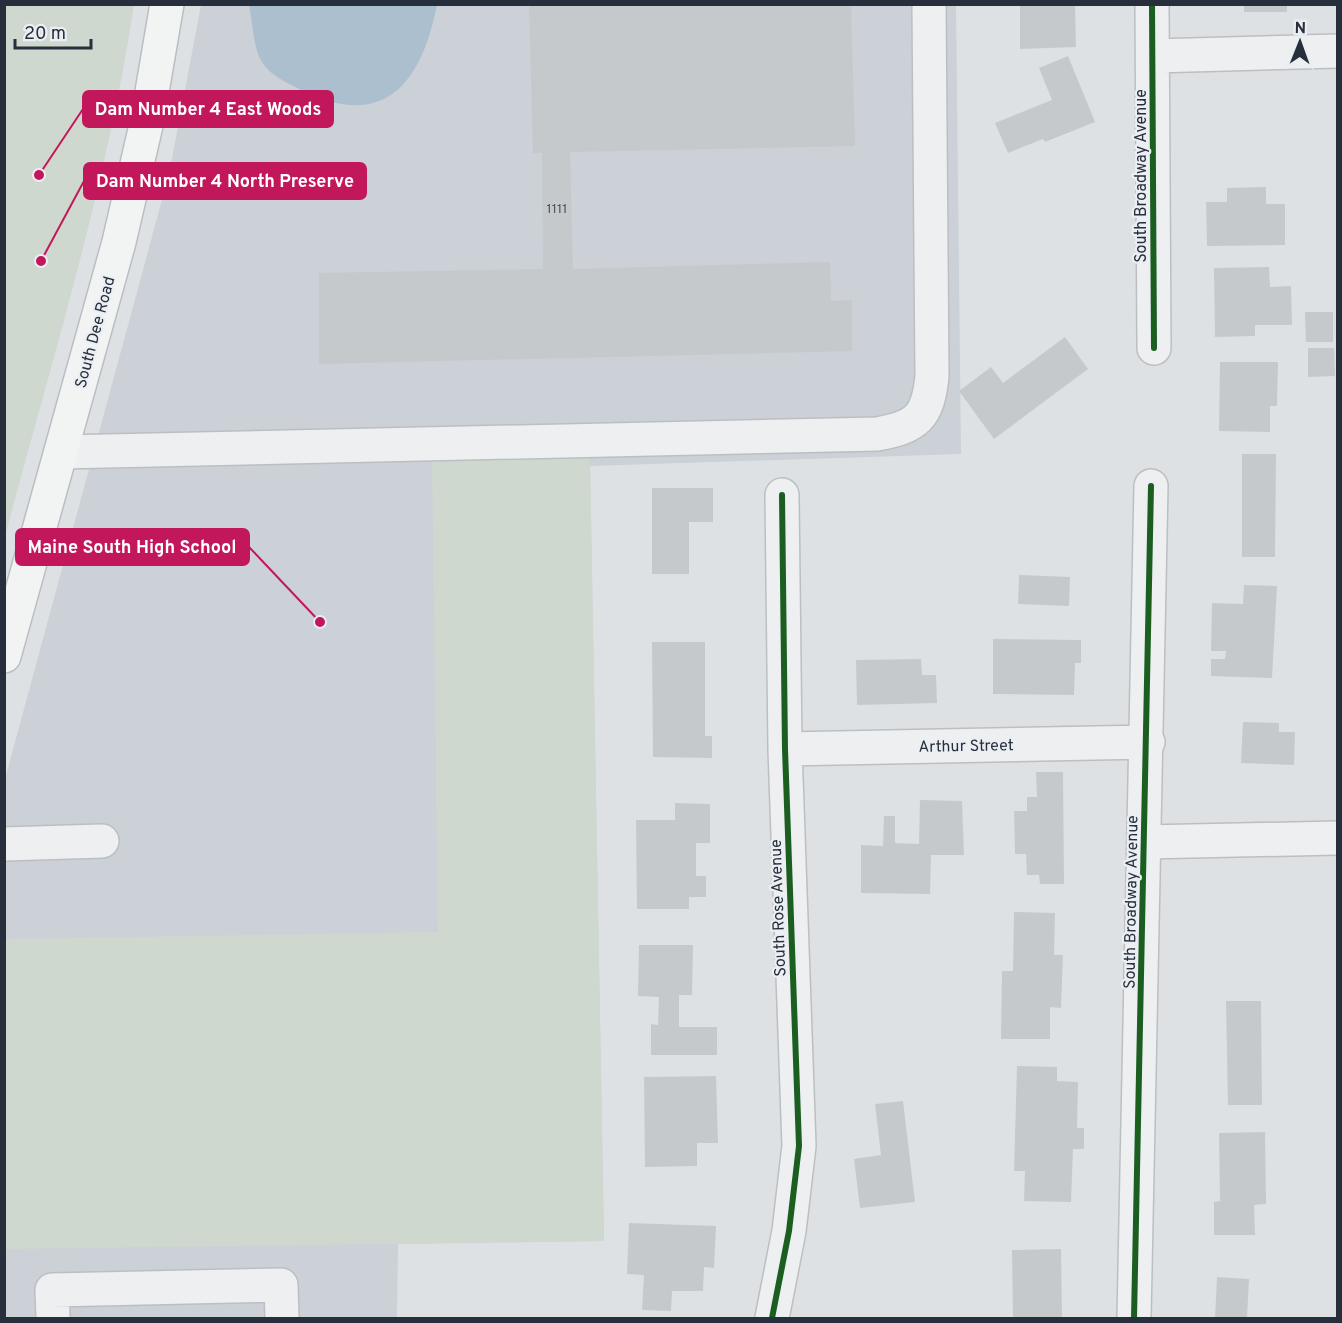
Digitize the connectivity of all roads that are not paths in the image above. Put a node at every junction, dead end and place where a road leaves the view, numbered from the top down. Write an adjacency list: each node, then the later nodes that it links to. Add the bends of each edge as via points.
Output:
1 (167, 4): 7 (main road, South Dee Road, via 147,121 119,242)
2 (929, 4): 7 (street, via 932,376 925,412 914,423 877,434)
3 (1152, 4): 5 (street, South Broadway Avenue)
4 (1338, 51): 5 (street)
5 (1153, 57): 6 (street, South Broadway Avenue)
6 (1154, 348)
7 (61, 452): 10 (main road, South Dee Road)
8 (1151, 486): 11 (street, South Broadway Avenue)
9 (782, 495): 12 (street, South Rose Avenue)
10 (4, 656)
11 (1148, 742): 12 (street, Arthur Street); 15 (street, South Broadway Avenue)
12 (785, 749): 19 (street, South Rose Avenue, via 799,1146 789,1231)
13 (1338, 838): 15 (street)
14 (102, 841): 16 (street)
15 (1145, 842): 20 (street, South Broadway Avenue)
16 (4, 844)
17 (53, 1318): 18 (street, via 52,1290 281,1285)
18 (282, 1318)
19 (772, 1318)
20 (1134, 1318)

